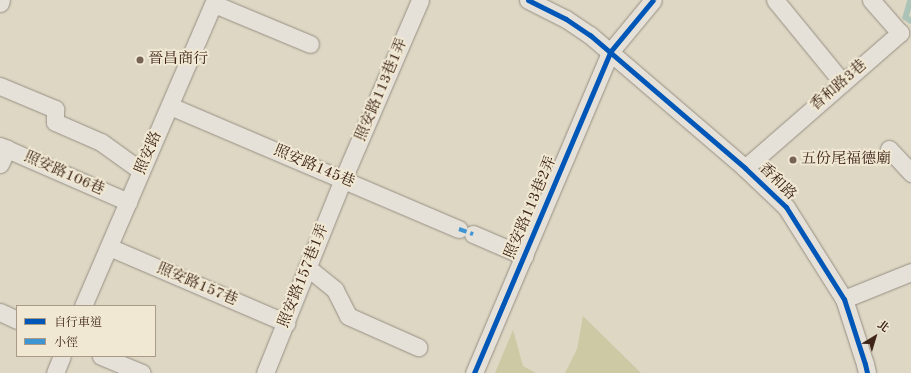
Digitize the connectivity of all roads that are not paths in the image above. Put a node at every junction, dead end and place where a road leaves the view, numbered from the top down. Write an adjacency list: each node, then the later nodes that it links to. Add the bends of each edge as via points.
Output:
1 (420, 0): 17 (street, 照安路113巷1弄)
2 (528, 0): 8 (street, 香和路, via 566,19)
3 (653, 0): 8 (street, 照安路113巷2弄)
4 (775, 0): 9 (street)
5 (871, 0): 9 (street, 香和路3巷, via 900,33)
6 (214, 2): 7 (street); 11 (street, 照安路)
7 (310, 44)
8 (610, 52): 14 (street, 香和路); 20 (street, 照安路113巷2弄)
9 (843, 83): 14 (street, 香和路3巷)
10 (0, 86): 15 (street, via 55,109 55,122 102,142)
11 (170, 106): 15 (street, 照安路); 17 (street, 照安路145巷)
12 (889, 149): 16 (street)
13 (2, 153): 18 (street, 照安路106巷)
14 (745, 168): 23 (street, 香和路, via 786,207)
15 (142, 171): 18 (street, 照安路)
16 (911, 173)
17 (343, 179): 20 (street, 照安路145巷); 21 (street, 照安路157巷1弄)
18 (128, 202): 19 (street, 照安路)
19 (109, 247): 24 (street, 照安路); 27 (street, 照安路157巷)
20 (524, 256): 34 (street, 照安路113巷2弄)
21 (307, 267): 27 (street, 照安路157巷1弄); 28 (street, via 334,290 348,316)
22 (911, 272): 23 (street)
23 (844, 299): 35 (street, 香和路)
24 (84, 305)
25 (0, 312): 26 (street)
26 (16, 320)
27 (286, 323): 33 (street, 照安路157巷1弄)
28 (418, 347)
29 (62, 357): 31 (street)
30 (103, 357): 32 (street)
31 (55, 373)
32 (142, 373)
33 (265, 373)
34 (474, 373)
35 (867, 373)

